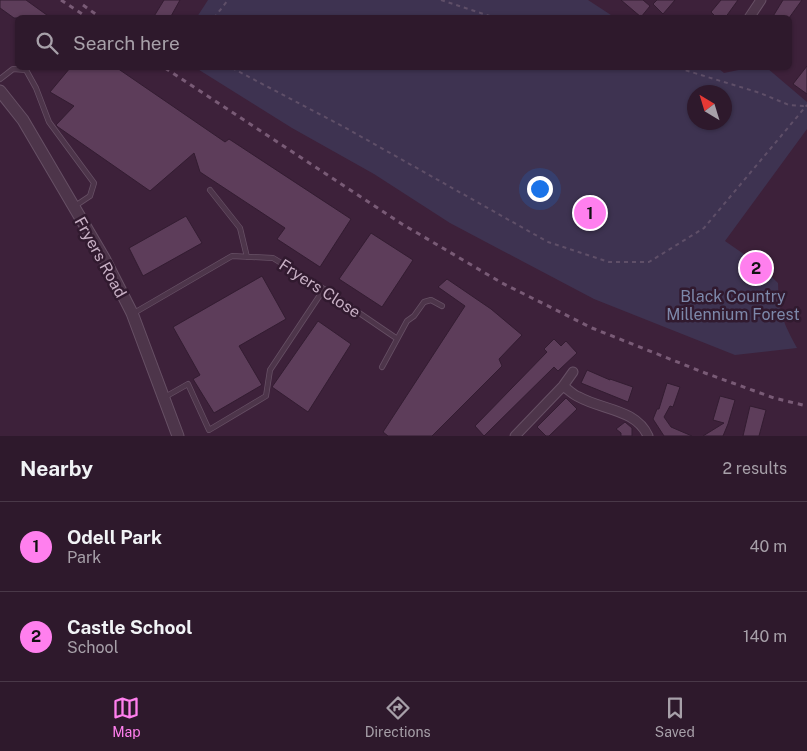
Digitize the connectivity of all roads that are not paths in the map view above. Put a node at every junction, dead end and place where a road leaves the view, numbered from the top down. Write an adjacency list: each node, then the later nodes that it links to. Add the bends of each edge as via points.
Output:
1 (761, 0): 2 (street)
2 (750, 15)
3 (15, 69): 5 (lane)
4 (26, 70): 8 (lane, via 49,122 94,183 90,196)
5 (0, 78)
6 (0, 91): 8 (street, Fryers Road, via 23,120)
7 (210, 190): 9 (lane, via 240,228)
8 (74, 207): 12 (street, Fryers Road)
9 (247, 256): 10 (lane, Fryers Close, via 273,258); 12 (lane, Fryers Close, via 232,256)
10 (324, 289): 13 (lane, Fryers Close); 17 (lane, via 270,370 266,396 209,430 188,384)
11 (442, 306): 13 (lane, via 431,300 424,302)
12 (132, 314): 17 (street, Fryers Road)
13 (396, 338): 14 (lane)
14 (382, 367)
15 (573, 372): 16 (street)
16 (563, 386): 19 (street); 20 (street, via 578,397 632,417)
17 (164, 398): 18 (street, Fryers Road)
18 (178, 436)
19 (515, 436)
20 (648, 436)

